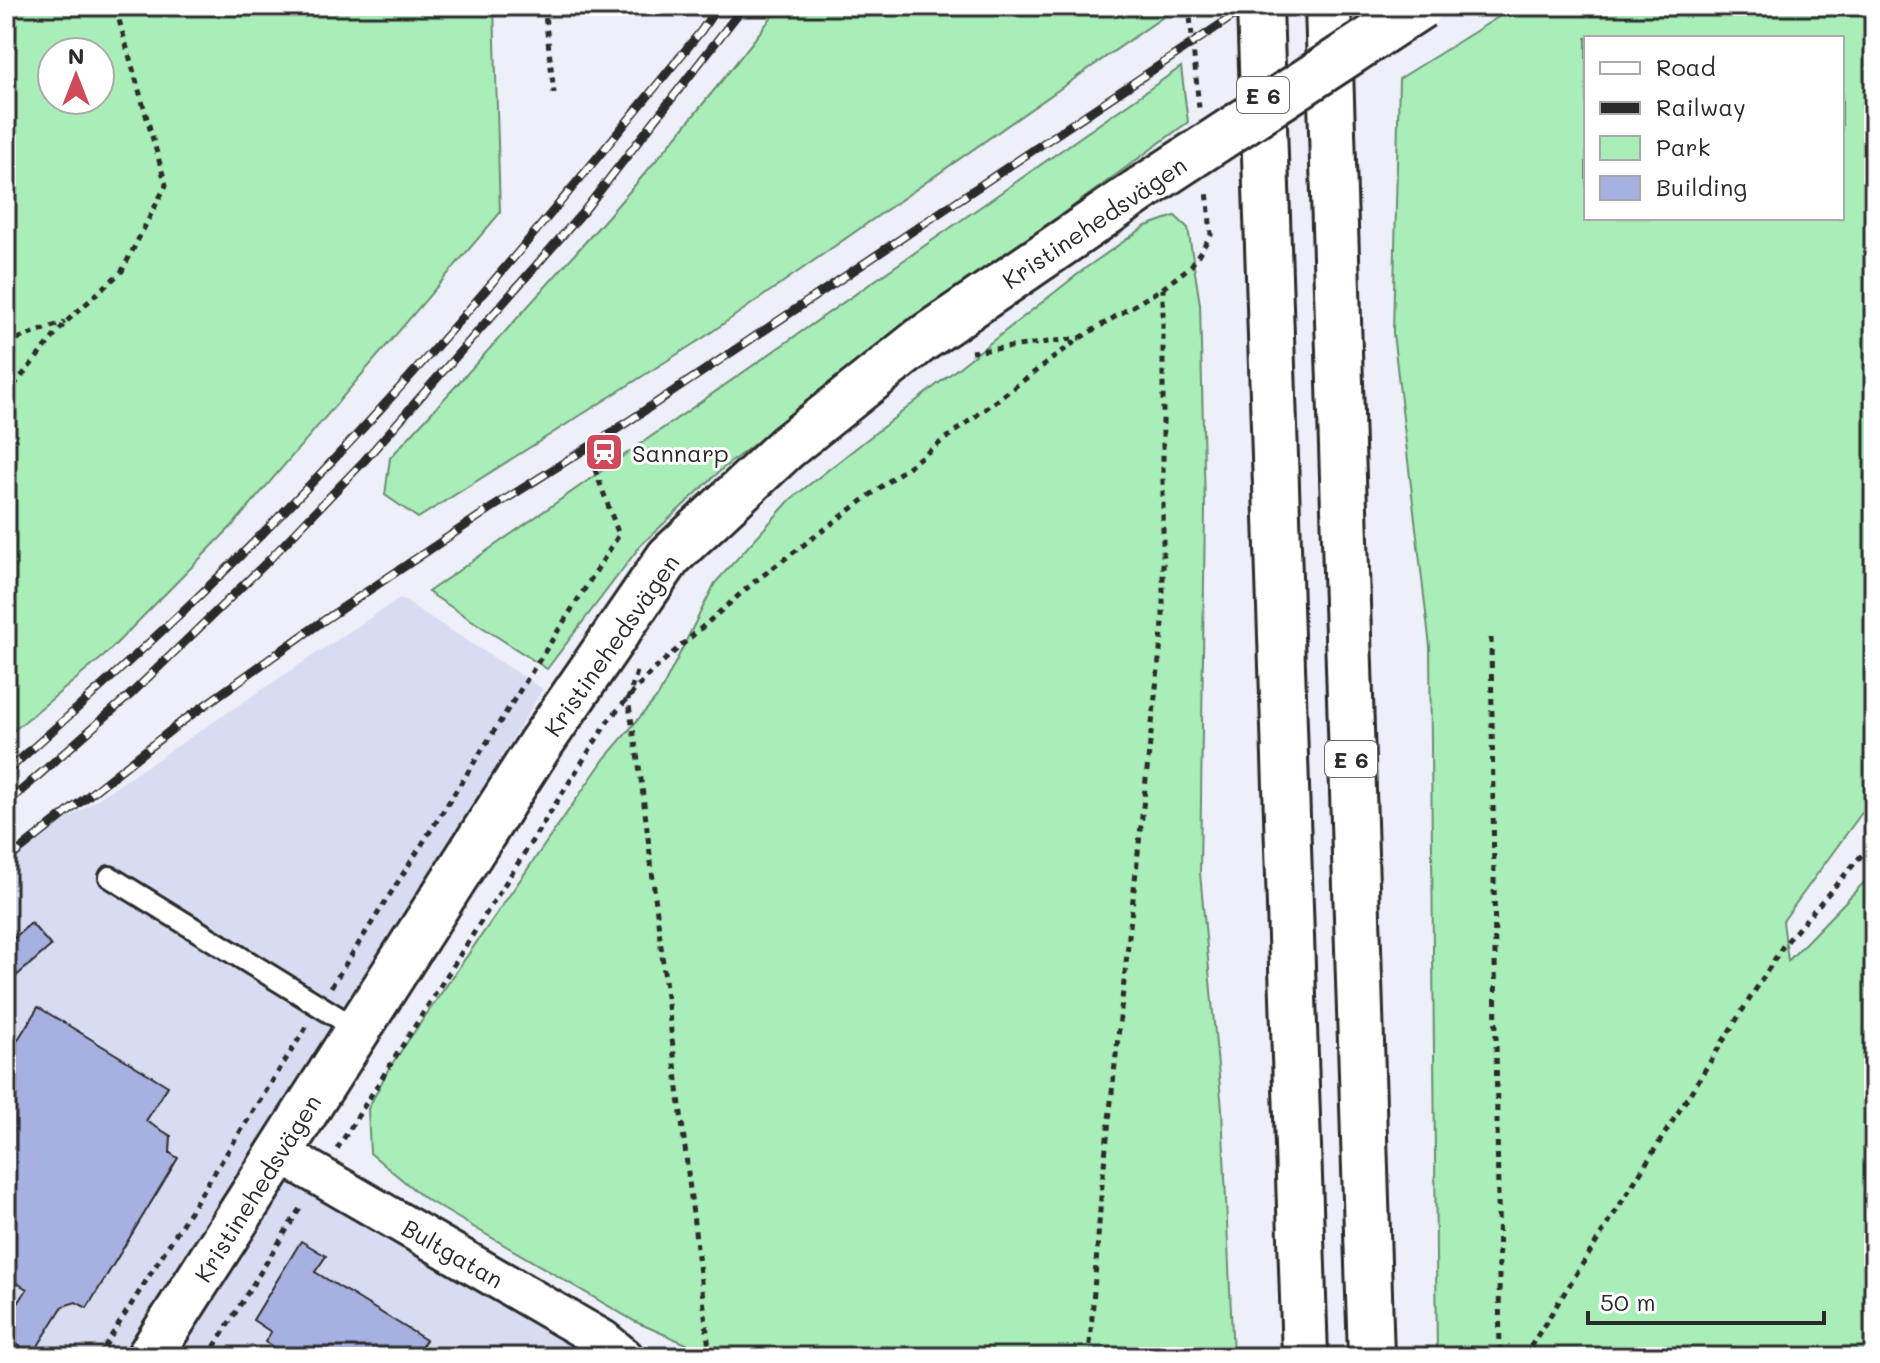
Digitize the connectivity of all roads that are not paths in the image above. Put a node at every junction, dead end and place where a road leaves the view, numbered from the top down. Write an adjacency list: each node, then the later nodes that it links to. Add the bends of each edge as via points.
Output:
1 (1260, 6): 9 (main road, E 6)
2 (1328, 6): 10 (main road, E 6)
3 (1421, 6): 5 (main road, Kristinehedsvägen, bridge, via 921,340 787,447 669,557 539,746)
4 (110, 877): 5 (lane)
5 (357, 1029): 6 (main road, Kristinehedsvägen)
6 (280, 1153): 7 (main road, Kristinehedsvägen); 8 (street, Bultgatan)
7 (149, 1357)
8 (624, 1357)
9 (1305, 1357)
10 (1371, 1357)

